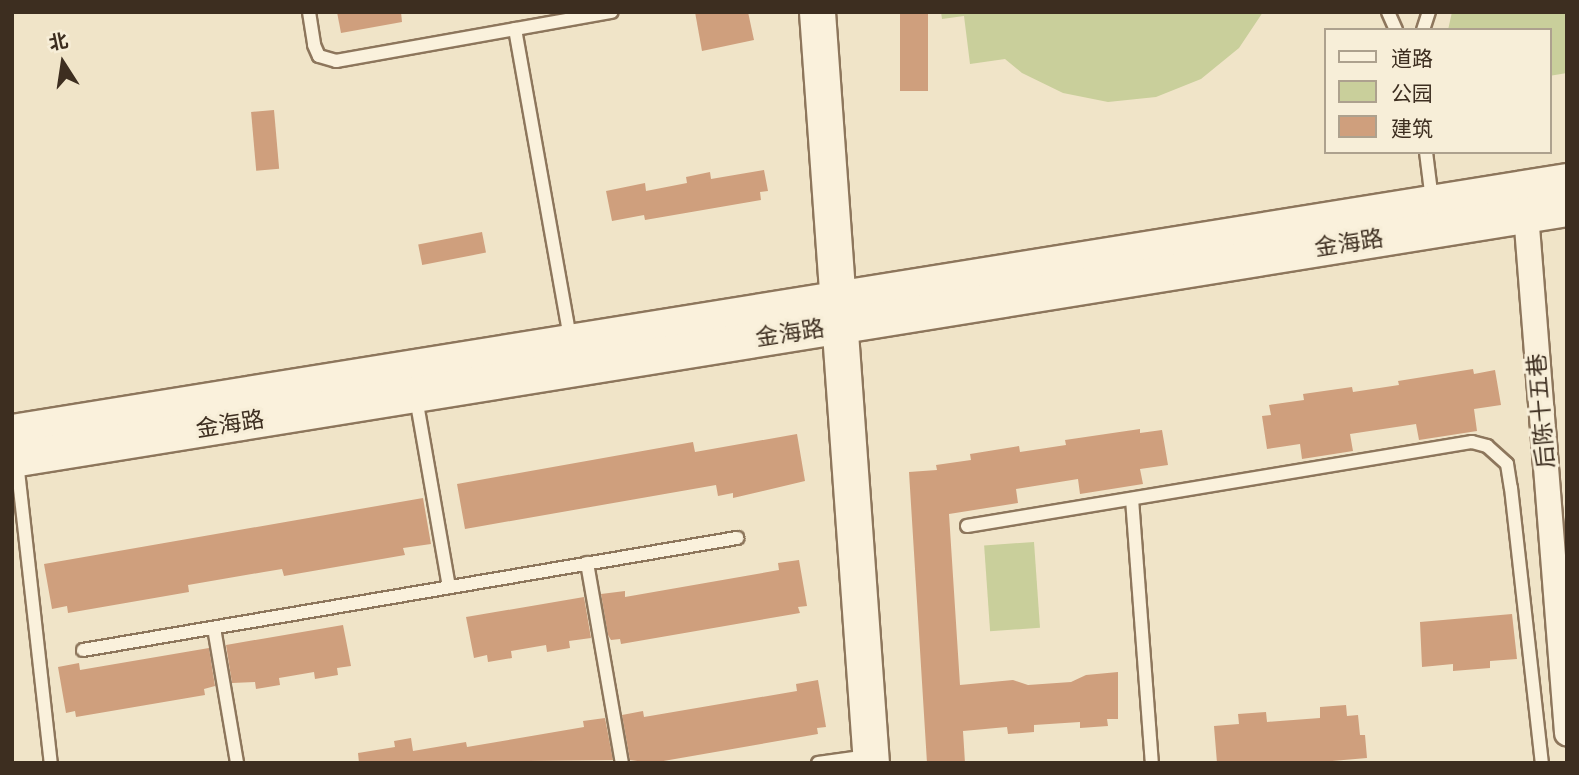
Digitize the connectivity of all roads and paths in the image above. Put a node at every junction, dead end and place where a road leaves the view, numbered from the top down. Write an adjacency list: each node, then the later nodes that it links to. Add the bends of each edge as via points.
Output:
1 (309, 12): 6 (lane, via 319,56 336,61)
2 (612, 12): 6 (lane)
3 (817, 12): 12 (main road)
4 (1388, 12): 5 (lane)
5 (1395, 28)
6 (515, 29): 13 (lane)
7 (1426, 154): 9 (lane)
8 (1567, 181): 9 (main road, 金海路)
9 (1433, 203): 12 (main road, 金海路)
10 (1567, 208): 11 (main road, 金海路)
11 (1526, 214): 12 (main road, 金海路); 23 (street, 后陈十五巷)
12 (838, 312): 13 (main road, 金海路); 14 (main road, 金海路); 24 (main road)
13 (571, 342): 15 (main road, 金海路)
14 (415, 394): 15 (main road, 金海路); 20 (lane)
15 (14, 450): 25 (lane)
16 (1132, 499): 17 (lane); 29 (lane); 30 (lane, via 1472,442 1492,449 1507,464 1511,488)
17 (967, 526)
18 (737, 538): 19 (lane)
19 (587, 563): 20 (lane); 27 (lane)
20 (449, 587): 21 (lane)
21 (214, 628): 22 (lane); 26 (lane)
22 (83, 650)
23 (1567, 733)
24 (870, 759): 28 (lane)
25 (51, 763)
26 (237, 763)
27 (622, 763)
28 (818, 763)
29 (1152, 763)
30 (1542, 763)

